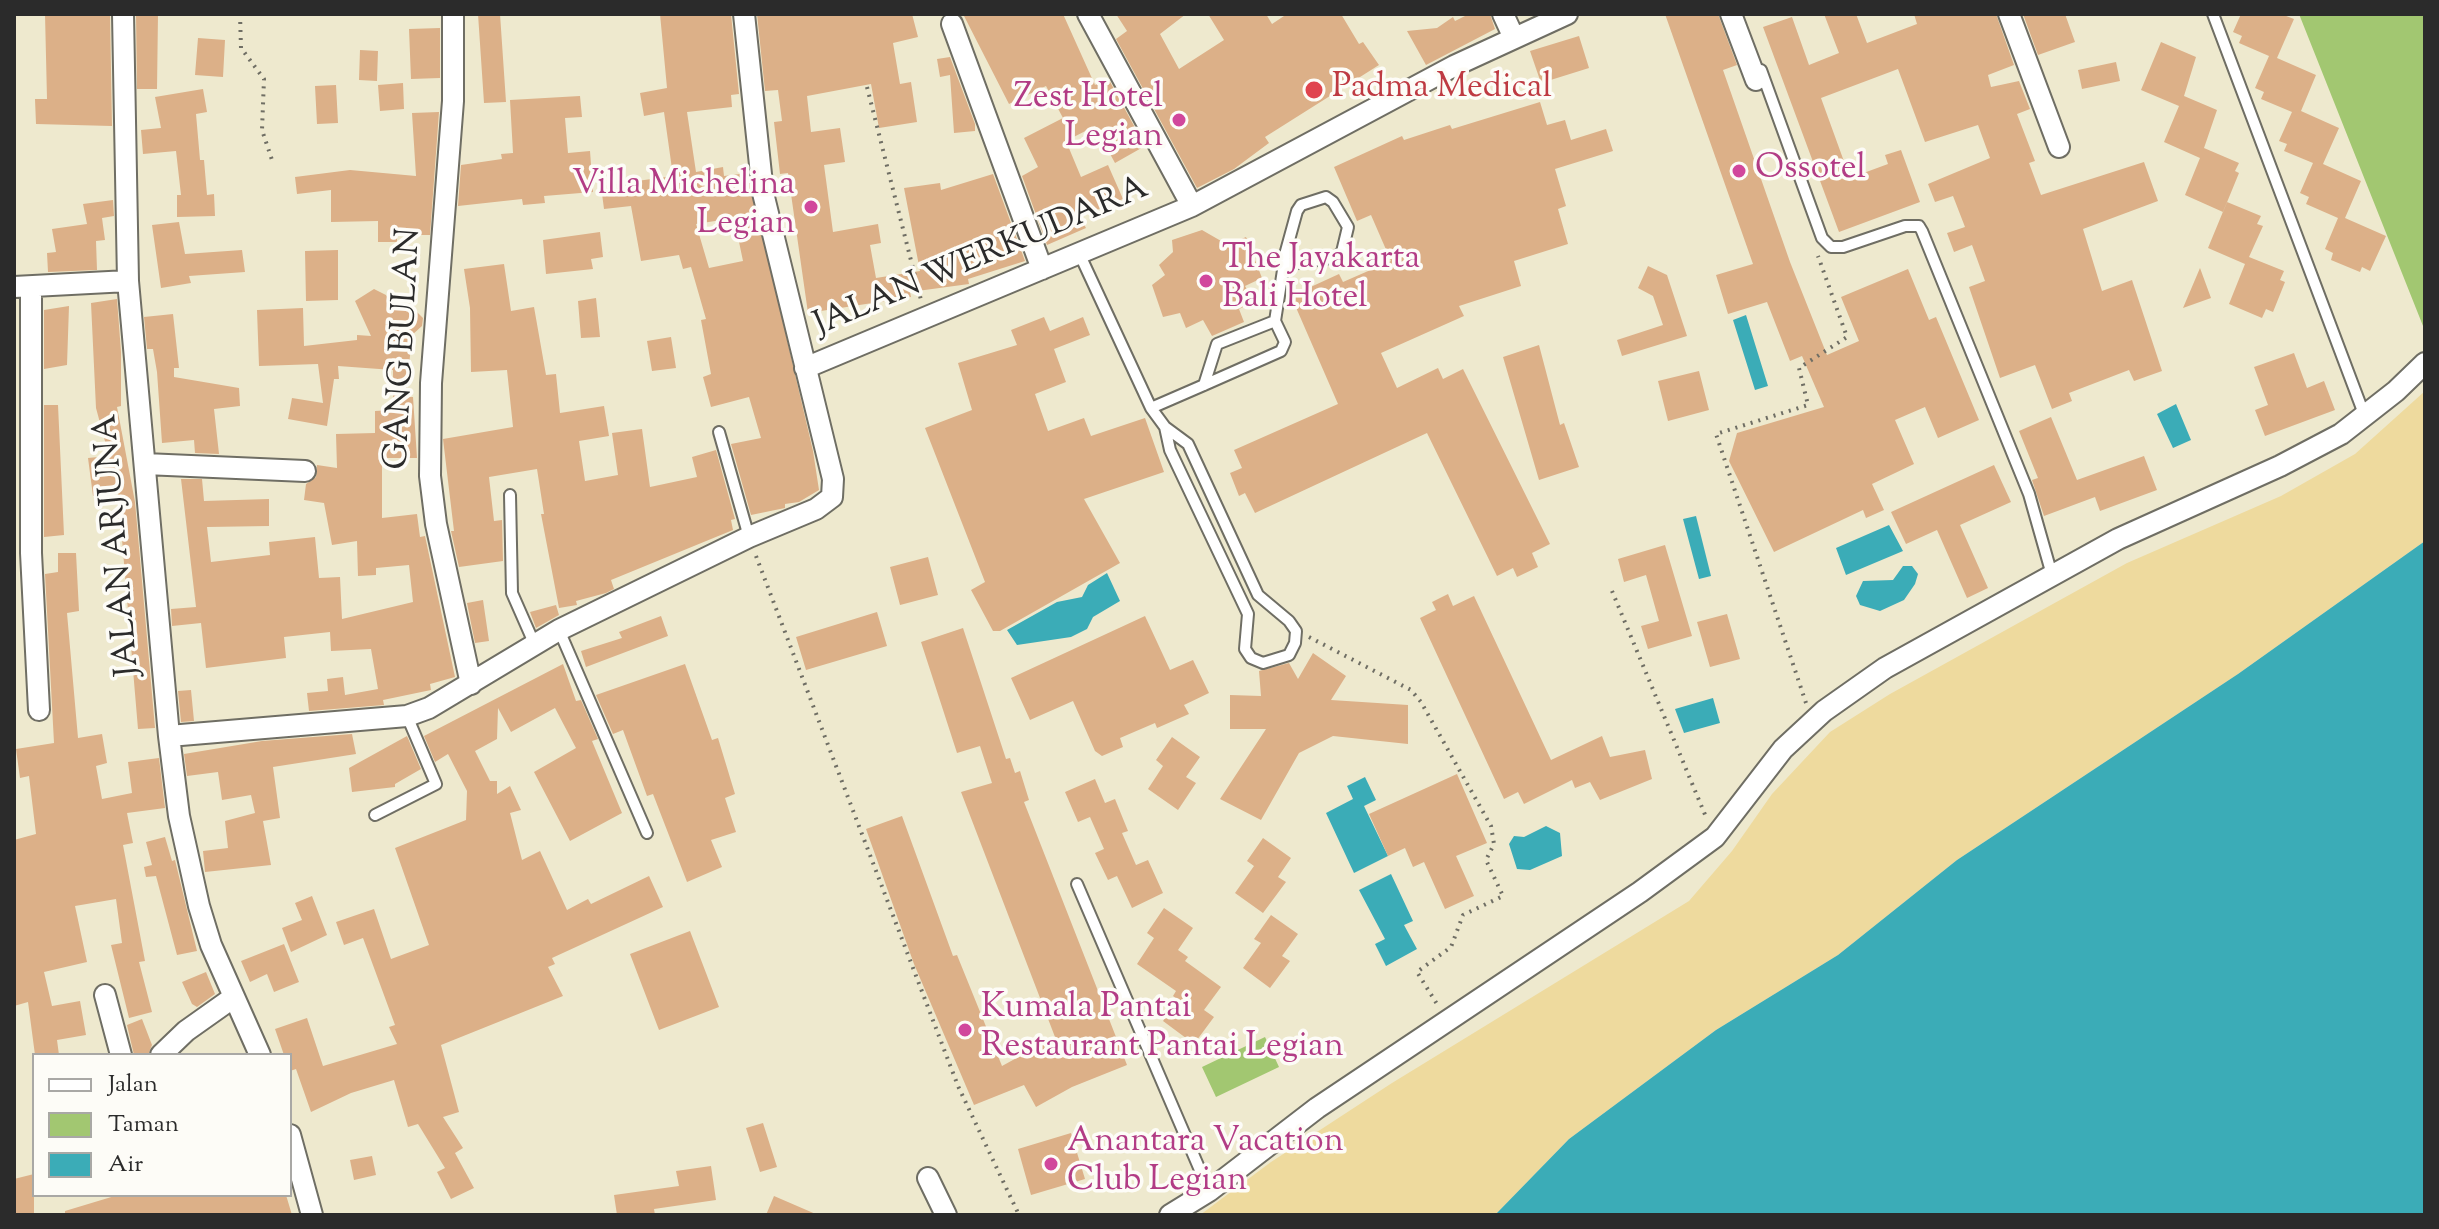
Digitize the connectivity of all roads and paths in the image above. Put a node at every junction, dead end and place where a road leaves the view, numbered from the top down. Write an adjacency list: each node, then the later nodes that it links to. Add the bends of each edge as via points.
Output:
1 (123, 14): 24 (street, JALAN ARJUNA)
2 (240, 14): 18 (path, via 241,48 264,79 262,130)
3 (453, 14): 44 (street, GANG BULAN, via 453,101 431,383 430,476 436,524)
4 (462, 14): 44 (street, via 460,173 442,350 437,473)
5 (744, 14): 29 (street, via 763,193)
6 (1088, 14): 19 (street, JALAN WERKUDARA)
7 (1503, 14): 14 (street)
8 (1567, 14): 14 (street)
9 (1731, 14): 15 (street)
10 (1741, 14): 39 (lane, via 1822,238 1831,247 1843,247 1914,224 1922,231 2029,494)
11 (2009, 14): 17 (street)
12 (2213, 14): 32 (lane)
13 (952, 24): 23 (street)
14 (1514, 38): 19 (street)
15 (1756, 80)
16 (867, 87): 26 (path)
17 (2059, 147)
18 (273, 163)
19 (1192, 206): 21 (street, JALAN WERKUDARA)
20 (1816, 251): 47 (path, via 1847,337 1799,368 1808,405 1716,434)
21 (1079, 253): 23 (street, JALAN WERKUDARA); 31 (lane)
22 (1285, 265): 22 (lane, via 1297,211 1326,197 1348,227 1342,252); 27 (lane)
23 (1042, 269): 26 (street, JALAN WERKUDARA)
24 (128, 281): 25 (street); 35 (street, JALAN ARJUNA)
25 (22, 287): 45 (street)
26 (926, 318): 29 (street, JALAN WERKUDARA)
27 (1275, 321): 30 (lane, via 1217,344); 30 (lane, via 1285,342 1281,351)
28 (2425, 363): 32 (street)
29 (805, 368): 38 (street, JALAN WERKUDARA, via 833,479 832,497)
30 (1204, 385): 31 (lane)
31 (1151, 408): 33 (lane)
32 (2364, 414): 39 (street, via 2341,434 2280,466 2118,539)
33 (1165, 427): 42 (lane, via 1188,444 1258,595); 42 (lane, via 1170,450 1248,614 1244,639 1251,658 1263,663 1289,655)
34 (719, 432): 38 (lane)
35 (145, 464): 36 (street); 48 (street, JALAN ARJUNA)
36 (305, 471)
37 (510, 495): 43 (lane, via 512,593)
38 (749, 537): 41 (street, JALAN WERKUDARA); 64 (path, via 958,1086)
39 (2052, 575): 47 (street, via 1885,668)
40 (1612, 591): 51 (path)
41 (559, 630): 43 (street, JALAN WERKUDARA); 50 (lane)
42 (1296, 631): 55 (path, via 1411,690 1491,826 1494,844 1486,860 1503,896 1463,915 1451,947 1417,972)
43 (534, 643): 44 (street, JALAN WERKUDARA)
44 (474, 682): 46 (street, JALAN WERKUDARA)
45 (39, 710)
46 (407, 716): 48 (street, JALAN WERKUDARA); 49 (lane, via 436,784)
47 (1813, 721): 51 (street, via 1783,749)
48 (169, 736): 54 (street, JALAN ARJUNA, via 179,816 199,906)
49 (375, 815)
50 (647, 833)
51 (1715, 837): 55 (street)
52 (1077, 884): 61 (lane)
53 (105, 995): 56 (street)
54 (234, 997): 57 (street); 58 (street, JALAN ARJUNA)
55 (1447, 1021): 61 (street, via 1317,1108)
56 (120, 1053)
57 (163, 1053)
58 (259, 1053)
59 (292, 1142): 62 (street)
60 (928, 1178): 63 (street)
61 (1209, 1191): 65 (street)
62 (312, 1215)
63 (946, 1215)
64 (1019, 1215)
65 (1170, 1215)

